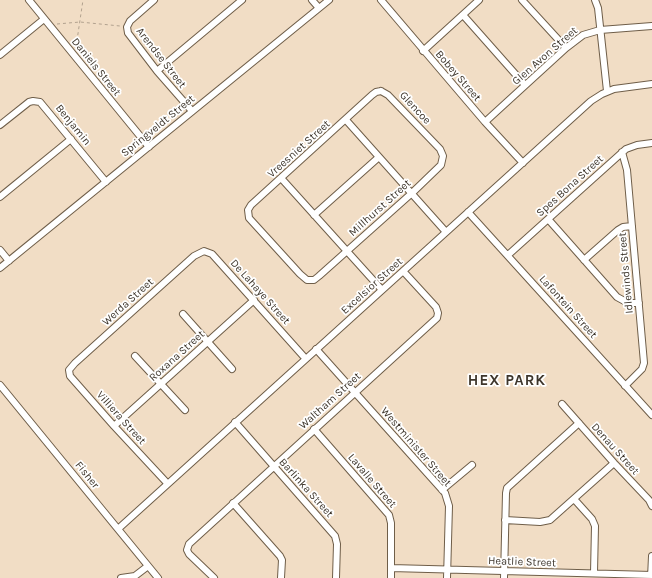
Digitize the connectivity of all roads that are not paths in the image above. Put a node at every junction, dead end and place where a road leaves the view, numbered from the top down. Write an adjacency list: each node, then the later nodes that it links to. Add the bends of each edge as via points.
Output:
1 (28, 0): 12 (street, Daniels Street)
2 (154, 0): 18 (street, Arendse Street, via 132,18 127,27 129,35)
3 (242, 0): 18 (street)
4 (312, 0): 10 (street)
5 (329, 0): 10 (street, Springveldt Street)
6 (381, 0): 16 (street, Bobey Street)
7 (479, 0): 11 (street)
8 (522, 0): 15 (street)
9 (595, 0): 14 (street)
10 (319, 8): 23 (street, Springveldt Street)
11 (463, 15): 16 (street); 20 (street)
12 (44, 19): 17 (street); 29 (street, Daniels Street)
13 (652, 26): 14 (street, Glen Avon Street)
14 (600, 30): 15 (street, Glen Avon Street, via 583,35); 21 (street)
15 (566, 48): 20 (street, Glen Avon Street)
16 (423, 51): 25 (street, Bobey Street)
17 (0, 55)
18 (157, 71): 23 (street, Arendse Street)
19 (652, 84): 21 (street, Excelsior Street)
20 (525, 85): 25 (street, Glen Avon Street)
21 (607, 91): 33 (street, Excelsior Street, via 591,101)
22 (372, 95): 24 (street, Vreesniet Street); 30 (street, Glencoe, via 378,91 386,92)
23 (192, 111): 29 (street, Springveldt Street)
24 (346, 120): 32 (street); 34 (street, Vreesniet Street)
25 (485, 122): 33 (street, Bobey Street)
26 (0, 125): 27 (street, Benjamin, via 29,102 40,102)
27 (71, 139): 35 (street, Benjamin); 37 (street)
28 (652, 143): 31 (street, Spes Bona Street, via 633,146)
29 (148, 147): 35 (street, Springveldt Street)
30 (440, 149): 36 (street, Millhurst Street, via 443,156 441,165)
31 (622, 152): 40 (street, Spes Bona Street); 41 (street, Idlewinds Street, via 627,170)
32 (379, 157): 36 (street); 39 (street)
33 (523, 163): 38 (street, Excelsior Street)
34 (281, 178): 39 (street); 51 (street, Vreesniet Street, via 250,207 248,215 304,278 309,281)
35 (106, 182): 48 (street, Springveldt Street)
36 (412, 193): 42 (street); 44 (street, Millhurst Street)
37 (0, 197)
38 (468, 212): 42 (street, Excelsior Street); 45 (street, Lafontein Street)
39 (314, 215): 44 (street)
40 (548, 219): 45 (street, Spes Bona Street); 47 (street)
41 (632, 226): 47 (street, via 618,230); 54 (street, Idlewinds Street)
42 (446, 232): 50 (street, Excelsior Street)
43 (0, 250): 48 (street)
44 (347, 251): 51 (street, Millhurst Street); 52 (street)
45 (508, 255): 64 (street, Lafontein Street)
46 (194, 256): 53 (street, De Lahaye Street, via 204,250 212,254); 60 (street, Werda Street)
47 (584, 260): 54 (street, via 621,300)
48 (9, 261): 49 (street, Springveldt Street)
49 (0, 268)
50 (403, 271): 52 (street, Excelsior Street); 65 (street, Waltham Street, via 436,307 437,318)
51 (319, 276)
52 (382, 290): 57 (street, Excelsior Street)
53 (254, 300): 56 (street, Roxana Street); 59 (street, De Lahaye Street)
54 (639, 304): 64 (street, Idlewinds Street, via 644,366)
55 (183, 314): 56 (street)
56 (208, 341): 61 (street); 62 (street, Roxana Street)
57 (316, 349): 59 (street, Excelsior Street); 65 (street, Westminister Street)
58 (135, 356): 62 (street)
59 (305, 358): 69 (street, Excelsior Street)
60 (75, 363): 71 (street, Villiera Street, via 69,370 70,376)
61 (232, 369)
62 (161, 384): 67 (street); 71 (street, Roxana Street)
63 (0, 385): 82 (street, Fisher)
64 (626, 386): 68 (street, Lafontein Street)
65 (355, 393): 72 (street, Waltham Street); 77 (street, Westminister Street)
66 (562, 404): 70 (street, Denau Street)
67 (184, 410)
68 (652, 415)
69 (235, 422): 75 (street, Barlinka Street); 76 (street, Excelsior Street)
70 (579, 423): 73 (street, Denau Street); 81 (street, via 508,486)
71 (114, 426): 76 (street, Villiera Street)
72 (314, 430): 75 (street, Waltham Street); 85 (street, Lavalle Street, via 389,515)
73 (614, 463): 78 (street); 80 (street, Denau Street)
74 (472, 465): 77 (street)
75 (273, 466): 79 (street, Waltham Street); 95 (street, Barlinka Street, via 335,536)
76 (167, 483): 82 (street, Excelsior Street)
77 (442, 490): 86 (street, Westminister Street, via 449,506)
78 (574, 499): 81 (street, via 547,521); 87 (street, via 595,526)
79 (233, 503): 93 (street, Waltham Street, via 187,547 188,552); 94 (street, via 280,556)
80 (652, 506)
81 (505, 520): 88 (street)
82 (118, 529): 84 (street, Fisher)
83 (652, 556): 89 (street)
84 (148, 566): 90 (street); 92 (street, Fisher)
85 (391, 568): 86 (street, Heatlie Street); 96 (street, Lavalle Street)
86 (447, 569): 88 (street, Heatlie Street); 97 (street, Westminister Street)
87 (594, 573): 88 (street, Heatlie Street); 89 (street, Heatlie Street)
88 (504, 575)
89 (652, 576)
90 (135, 577): 91 (street)
91 (121, 578)
92 (158, 578)
93 (214, 578)
94 (282, 578)
95 (336, 578)
96 (391, 578)
97 (447, 578)

